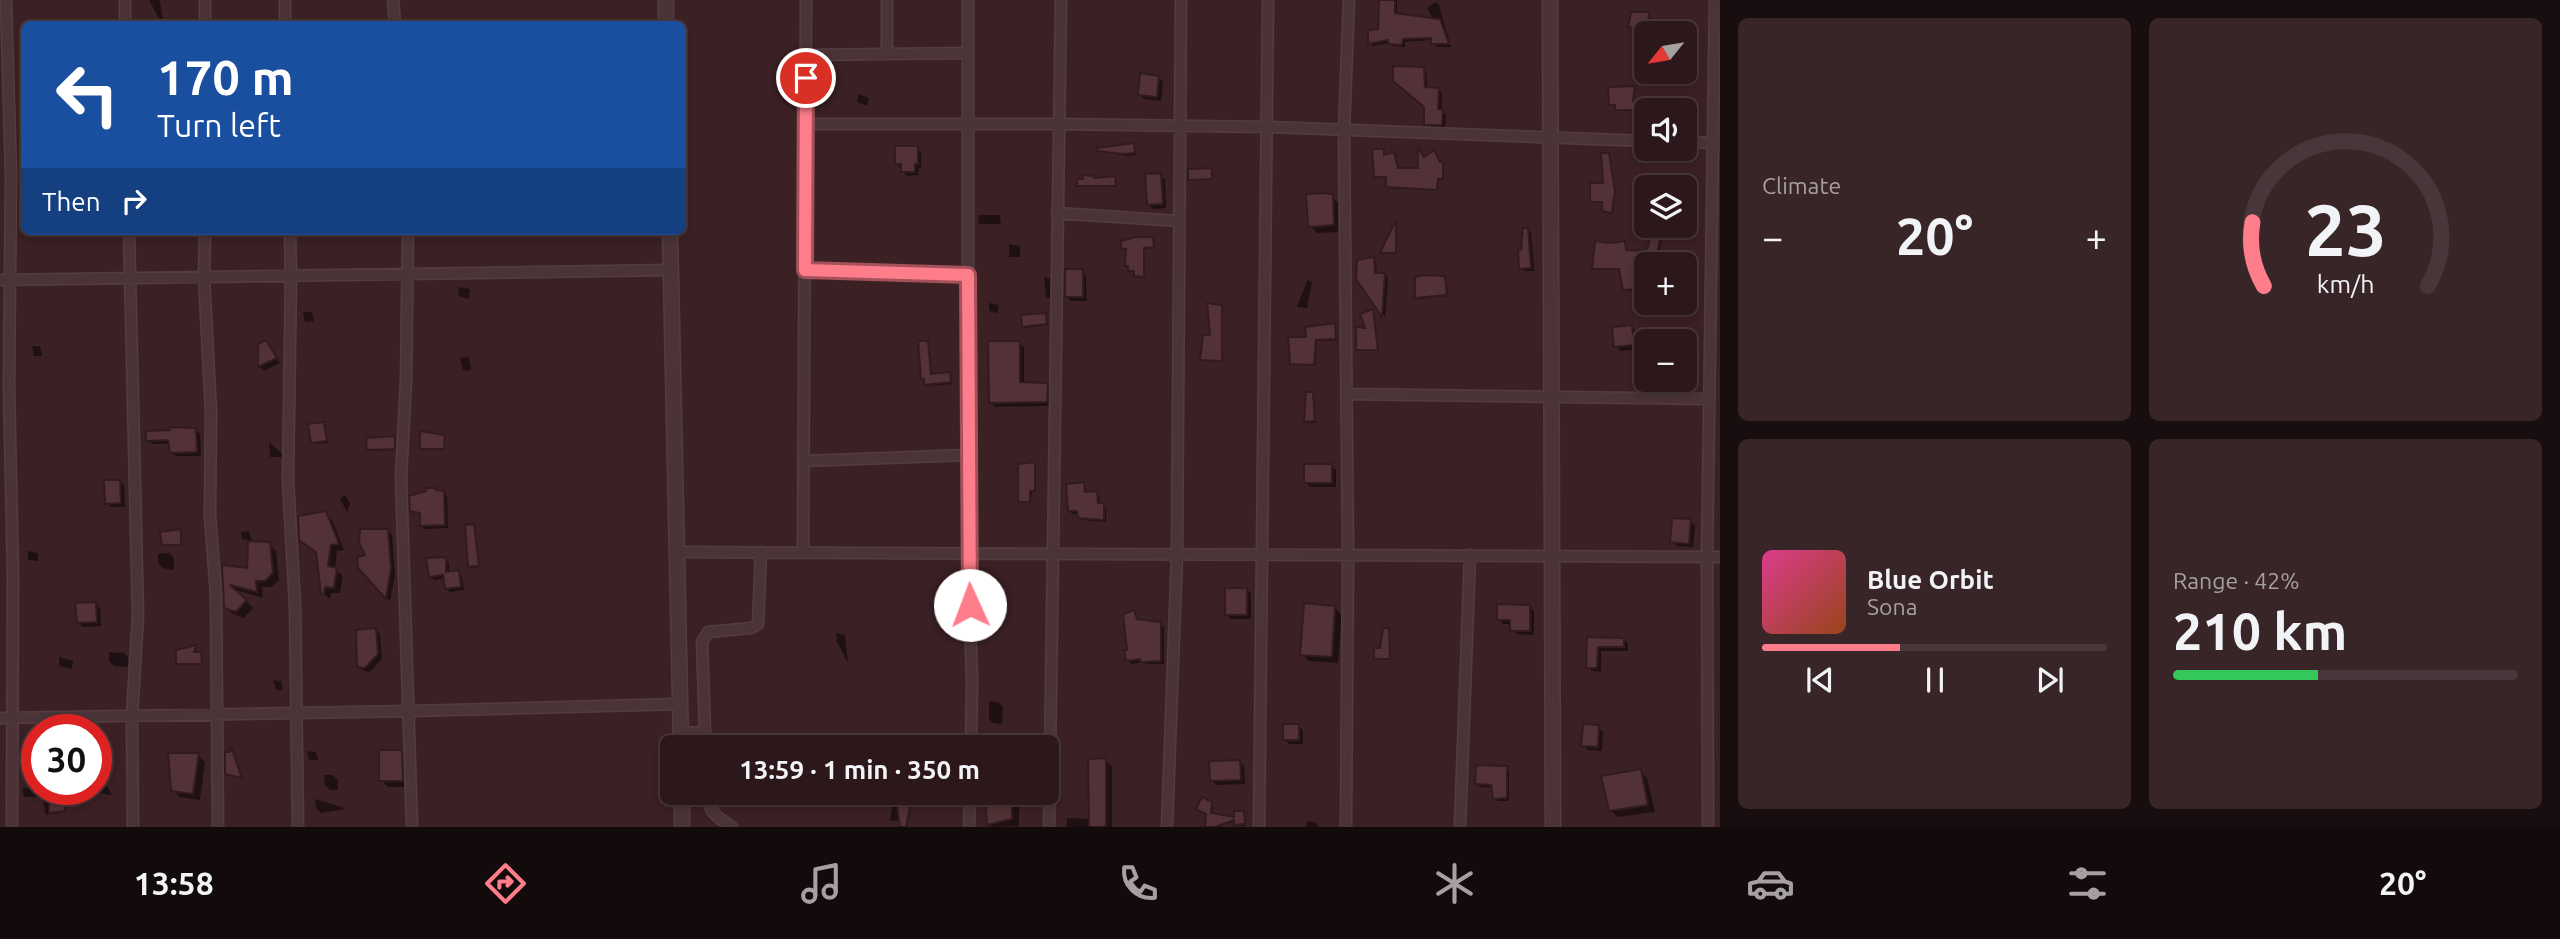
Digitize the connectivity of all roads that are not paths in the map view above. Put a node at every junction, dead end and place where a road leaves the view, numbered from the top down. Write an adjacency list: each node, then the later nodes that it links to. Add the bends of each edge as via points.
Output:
1 (6, 0): 49 (street, via 12,175)
2 (125, 0): 16 (street)
3 (205, 0): 17 (street)
4 (285, 0): 18 (street)
5 (393, 0): 19 (street)
6 (666, 0): 20 (street)
7 (806, 0): 23 (street)
8 (887, 0): 21 (street)
9 (968, 0): 22 (street)
10 (1061, 0): 26 (street)
11 (1181, 0): 28 (street)
12 (1268, 0): 29 (street)
13 (1349, 0): 30 (street)
14 (1549, 0): 31 (street)
15 (1715, 0): 24 (street)
16 (125, 21)
17 (205, 21)
18 (285, 21)
19 (395, 21)
20 (666, 21)
21 (887, 52): 22 (street); 23 (street)
22 (968, 53): 27 (street)
23 (806, 55): 25 (street)
24 (1717, 60): 34 (street)
25 (806, 124): 27 (street); 43 (street)
26 (1057, 124): 27 (street); 28 (street); 35 (street)
27 (968, 125): 45 (street)
28 (1180, 126): 29 (street); 36 (street)
29 (1267, 127): 30 (street); 61 (street)
30 (1344, 130): 31 (street); 50 (street)
31 (1551, 138): 32 (street); 51 (street)
32 (1634, 141)
33 (1697, 142): 34 (street)
34 (1717, 143): 52 (street)
35 (1057, 213): 36 (street); 59 (street)
36 (1179, 221): 60 (street)
37 (129, 235): 48 (street)
38 (205, 235): 47 (street)
39 (290, 235): 46 (street)
40 (408, 235): 44 (street)
41 (670, 235): 42 (street)
42 (671, 270): 44 (street); 55 (street)
43 (805, 270): 45 (street); 54 (street)
44 (409, 274): 46 (street); 68 (street, via 401,477)
45 (968, 275): 53 (street)
46 (291, 276): 47 (street); 69 (street, via 288,480)
47 (204, 277): 48 (street); 70 (street)
48 (131, 278): 49 (street); 71 (street, via 138,615)
49 (5, 280): 72 (street)
50 (1346, 394): 51 (street); 62 (street)
51 (1552, 398): 52 (street); 64 (street)
52 (1709, 399): 65 (street)
53 (968, 455): 54 (street); 58 (street)
54 (804, 461): 57 (street)
55 (677, 552): 56 (street); 67 (street)
56 (761, 552): 57 (street); 73 (street, via 758,624 708,632 702,642)
57 (803, 553): 58 (street)
58 (968, 554): 59 (street); 76 (street)
59 (1054, 554): 60 (street); 88 (street)
60 (1177, 554): 61 (street); 89 (street)
61 (1262, 554): 62 (street); 90 (street)
62 (1348, 554): 63 (street); 91 (street)
63 (1470, 555): 64 (street); 92 (street)
64 (1553, 555): 65 (street); 93 (street)
65 (1707, 556): 66 (street); 94 (street)
66 (1720, 557)
67 (679, 704): 68 (street); 74 (street)
68 (410, 711): 69 (street); 84 (street)
69 (298, 713): 70 (street); 83 (street)
70 (218, 715): 71 (street); 82 (street)
71 (132, 716): 72 (street); 81 (street)
72 (6, 718): 80 (street)
73 (705, 733): 75 (street)
74 (681, 735)
75 (698, 735)
76 (971, 735)
77 (682, 805): 85 (street)
78 (708, 805): 86 (street)
79 (970, 805): 87 (street)
80 (12, 827)
81 (134, 827)
82 (218, 827)
83 (298, 827)
84 (412, 827)
85 (682, 827)
86 (732, 827)
87 (969, 827)
88 (1049, 827)
89 (1167, 827)
90 (1259, 827)
91 (1346, 827)
92 (1460, 827)
93 (1553, 827)
94 (1708, 827)

